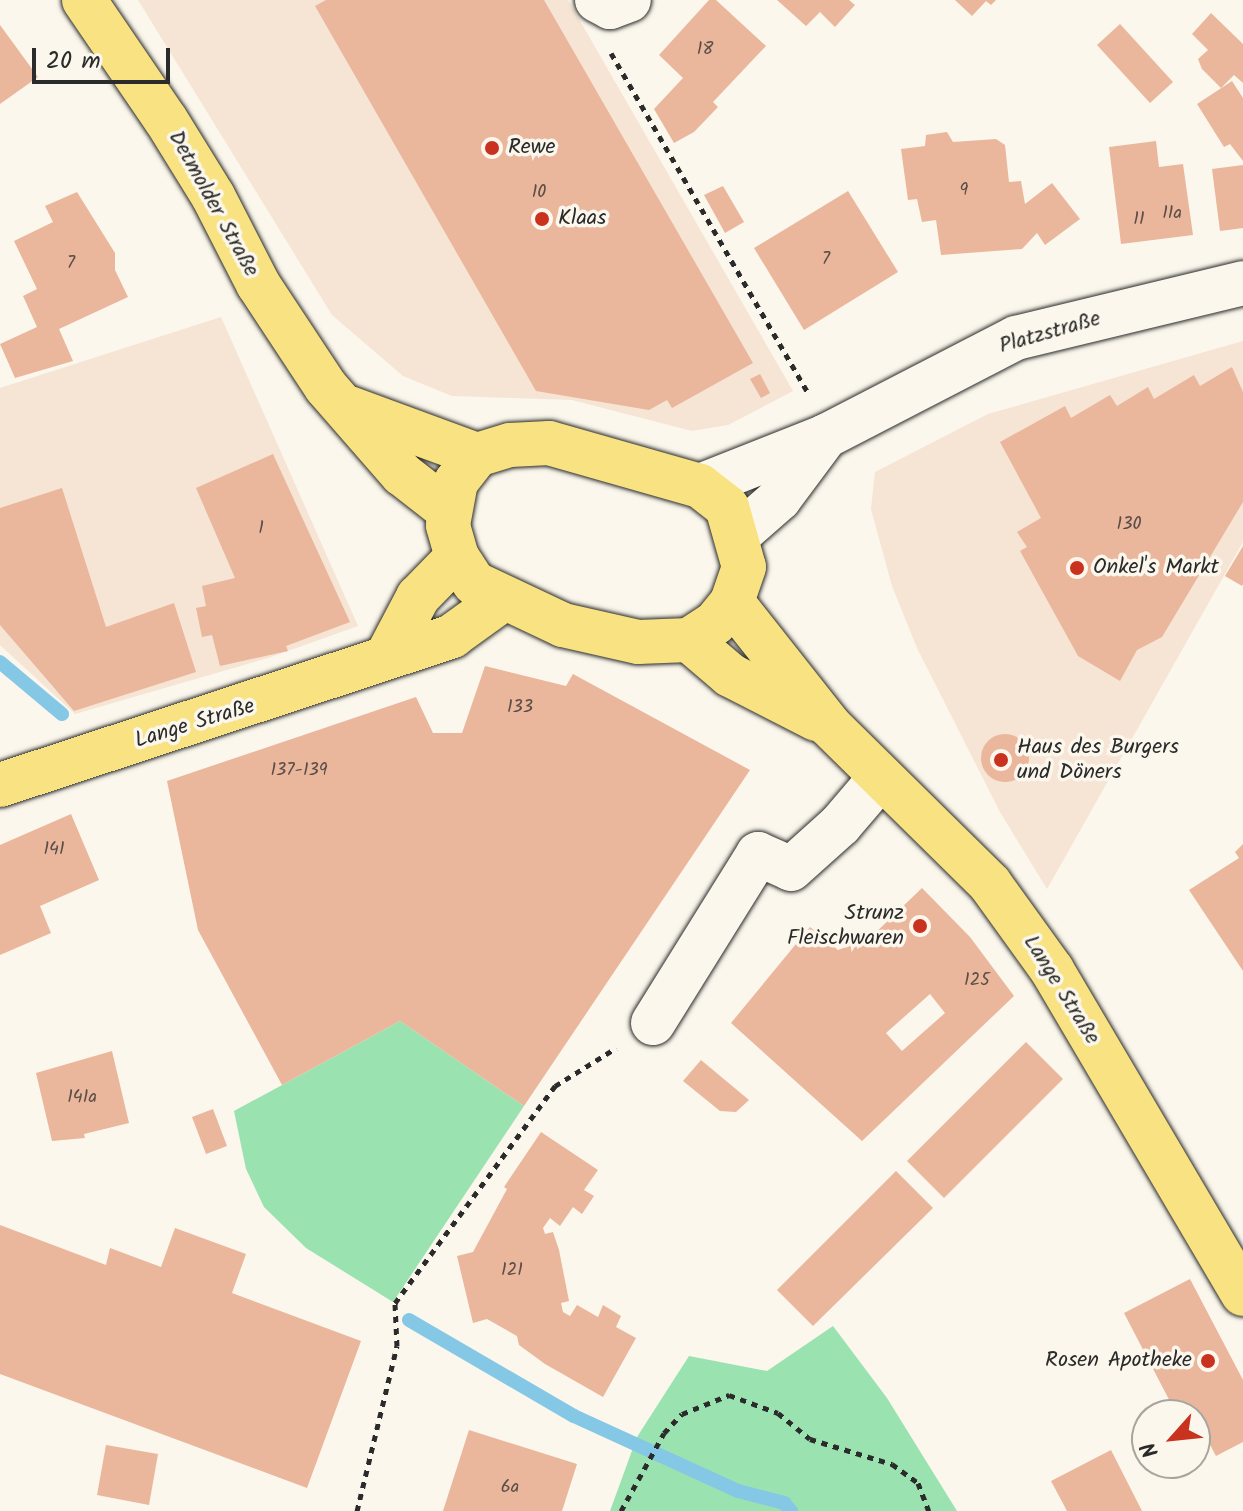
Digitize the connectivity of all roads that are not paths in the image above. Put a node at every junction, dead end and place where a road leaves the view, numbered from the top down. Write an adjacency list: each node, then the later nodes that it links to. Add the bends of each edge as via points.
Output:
1 (84, 0): 3 (main road, Detmolder Straße, via 213,196 258,284)
2 (1243, 283): 4 (street, Platzstraße, via 1016,338)
3 (343, 406): 5 (main road); 7 (main road, Detmolder Straße, via 402,474)
4 (830, 433): 6 (street, Platzstraße); 8 (street, Platzstraße, via 779,499)
5 (477, 455): 6 (main road, via 510,445 549,443); 7 (main road, via 456,482)
6 (700, 486): 8 (main road, via 727,507)
7 (448, 510): 9 (main road)
8 (738, 535): 11 (main road, via 744,567)
9 (457, 557): 10 (main road, via 474,583); 13 (main road, via 418,597)
10 (502, 600): 12 (main road, via 563,625 638,642); 13 (main road, Lange Straße, via 452,636)
11 (732, 602): 12 (main road, via 715,623); 14 (main road, Lange Straße)
12 (689, 640): 14 (main road, Lange Straße, via 730,675)
13 (387, 656): 16 (main road, Lange Straße, via 269,700)
14 (829, 725): 15 (main road, Lange Straße)
15 (881, 777): 17 (street, via 840,825 791,869 758,854); 18 (main road, Lange Straße, via 990,884 1052,970)
16 (0, 785)
17 (653, 1023)
18 (1237, 1265)

